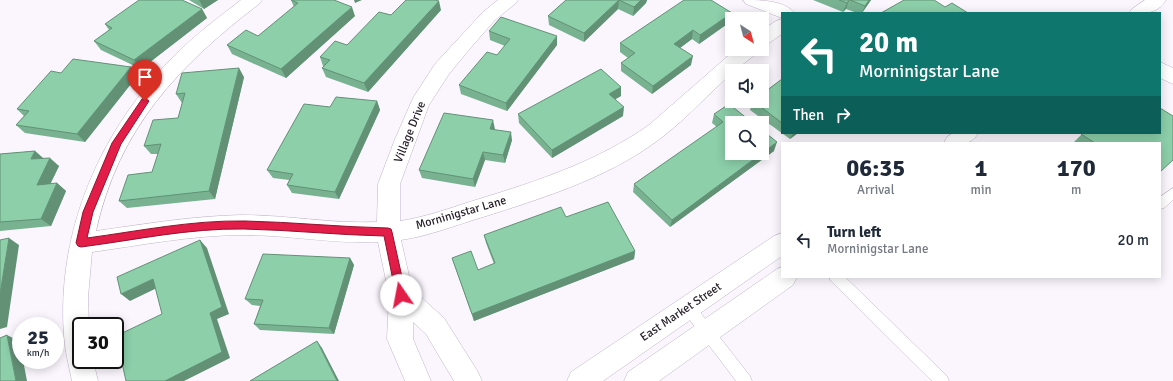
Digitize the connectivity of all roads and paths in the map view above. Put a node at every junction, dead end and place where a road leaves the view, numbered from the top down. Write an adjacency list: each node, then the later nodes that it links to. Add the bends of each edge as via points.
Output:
1 (253, 0): 17 (street, via 216,27 190,51 168,73 138,111 117,143 101,180 88,212)
2 (509, 0): 16 (street, Village Drive, via 489,16 466,41 420,103 390,184)
3 (752, 0): 5 (street)
4 (1156, 0): 6 (street)
5 (782, 12)
6 (1139, 12)
7 (781, 26): 8 (street)
8 (769, 34)
9 (740, 56): 16 (street, Morninigstar Lane, via 667,122 641,141 607,160 514,198 424,226)
10 (1161, 70): 11 (street)
11 (1173, 77)
12 (967, 134): 13 (street)
13 (955, 142)
14 (1173, 193): 15 (lane)
15 (1161, 203)
16 (388, 232): 17 (street, Morninigstar Lane, via 244,225 193,228); 21 (street, Village Drive)
17 (81, 243): 24 (street, via 76,319 78,348)
18 (781, 245): 22 (street, East Market Street)
19 (784, 278): 23 (street)
20 (837, 278): 30 (lane)
21 (401, 295): 25 (street, Village Drive, via 400,339); 26 (street, via 435,326)
22 (688, 307): 23 (lane); 27 (street, East Market Street)
23 (708, 331): 28 (street); 29 (lane)
24 (85, 381)
25 (418, 381)
26 (469, 381)
27 (580, 381)
28 (637, 381)
29 (745, 381)
30 (942, 381)

